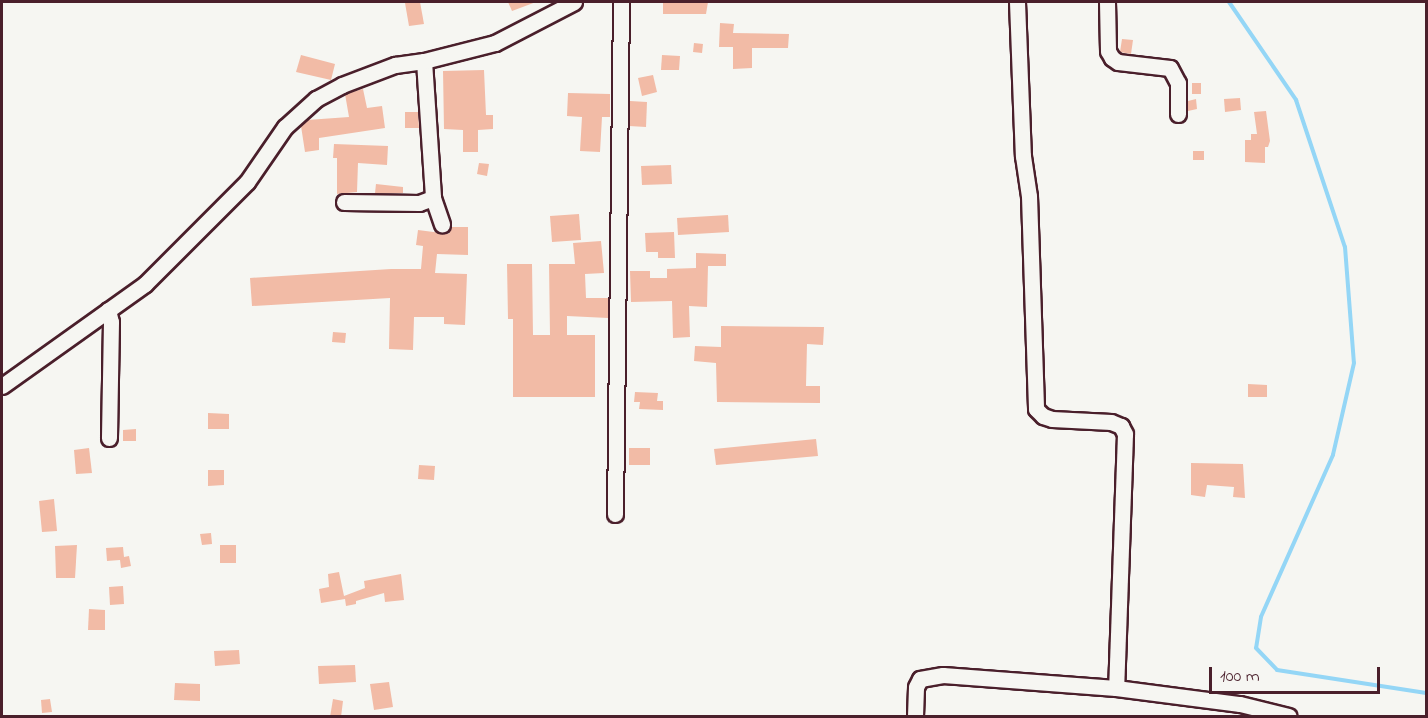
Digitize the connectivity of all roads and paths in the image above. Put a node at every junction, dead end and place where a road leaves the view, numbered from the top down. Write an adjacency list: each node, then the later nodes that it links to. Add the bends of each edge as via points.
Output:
1 (574, 2): 5 (street, via 495,43)
2 (621, 2): 13 (street)
3 (1017, 2): 14 (street, via 1036,408 1052,419 1111,422 1121,426 1125,434)
4 (1107, 2): 6 (street, via 1108,51 1112,58 1170,68 1178,84)
5 (424, 61): 7 (street); 10 (street, via 395,65 316,99 285,127 247,182 145,284)
6 (1178, 114)
7 (433, 198): 8 (street, via 419,203); 9 (street)
8 (344, 202)
9 (442, 224)
10 (108, 310): 11 (street); 12 (street)
11 (2, 386)
12 (109, 438)
13 (615, 514)
14 (1116, 688): 15 (street, via 944,675 920,680 916,687); 16 (street, via 1240,704)
15 (915, 717)
16 (1289, 717)

